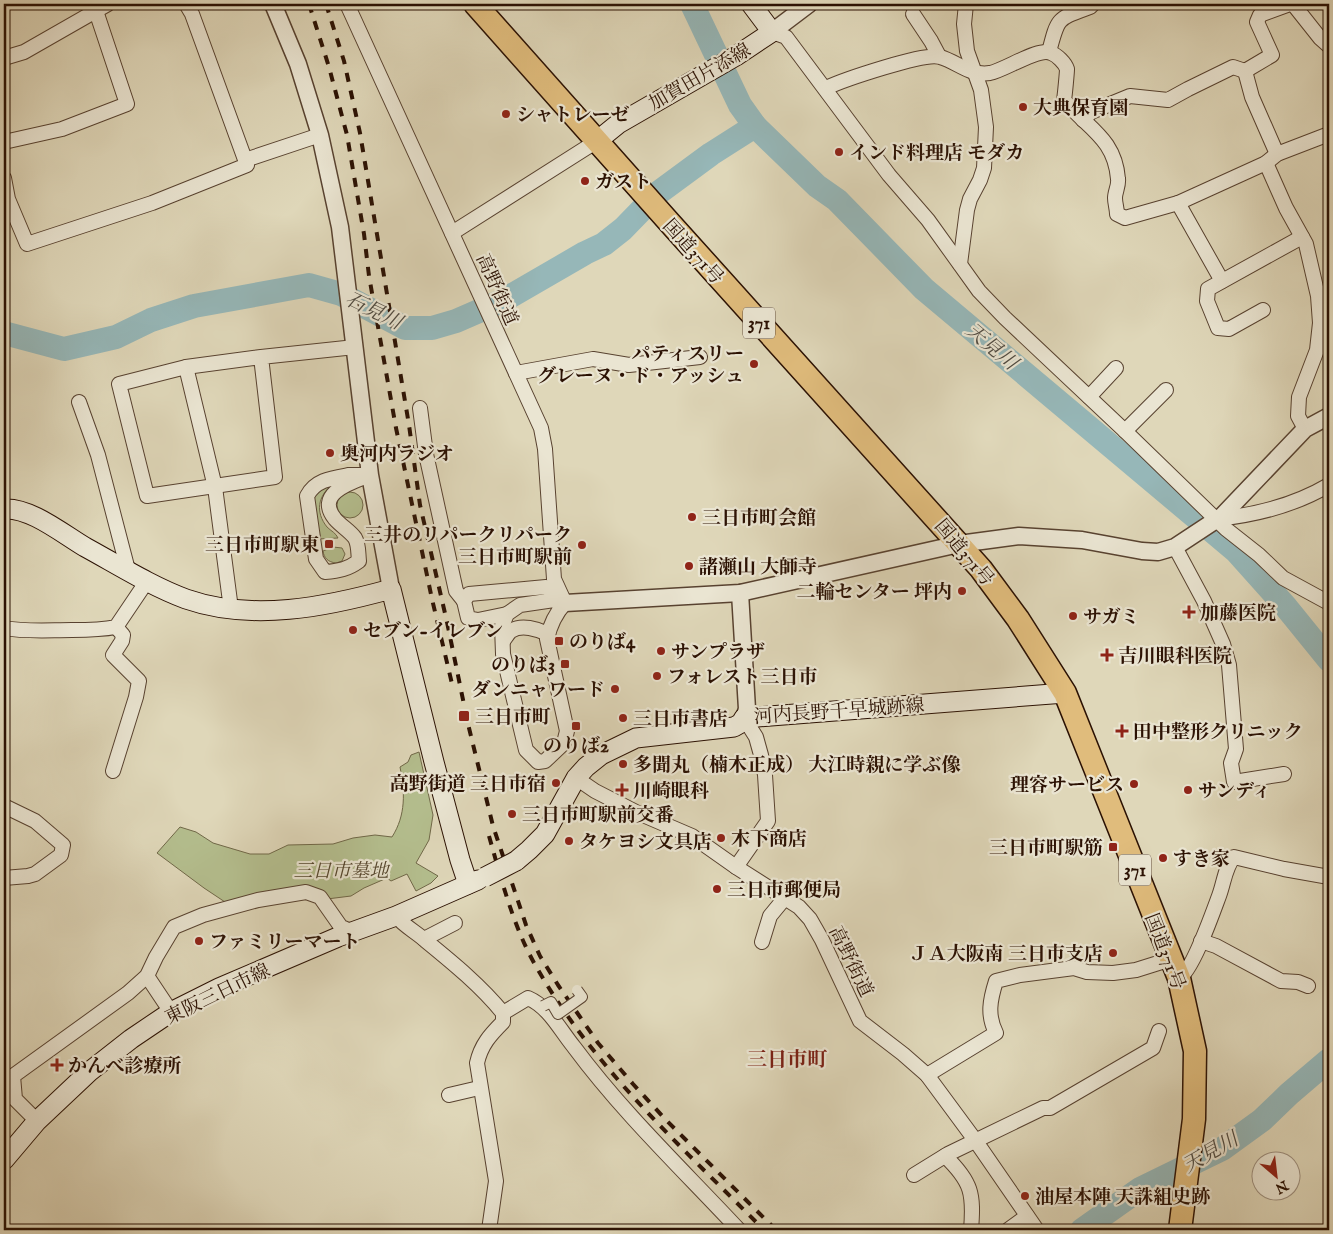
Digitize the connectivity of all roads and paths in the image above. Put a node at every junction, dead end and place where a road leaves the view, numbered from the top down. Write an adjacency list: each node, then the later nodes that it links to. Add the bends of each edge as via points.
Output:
1 (186, 4): 26 (street)
2 (273, 4): 22 (street, via 298,64)
3 (347, 4): 29 (street, 高野街道)
4 (475, 4): 23 (highway, 国道371号 / 371)
5 (751, 4): 12 (main road, 加賀田片添線)
6 (809, 4): 12 (street)
7 (966, 4): 18 (street, via 967,50)
8 (1093, 4): 14 (street, via 1066,16 1056,25)
9 (1292, 4): 13 (street); 17 (street, via 1260,16 1257,22 1272,55)
10 (102, 7): 16 (street, via 24,52); 24 (street, via 127,104 62,129)
11 (913, 14): 15 (street)
12 (772, 32): 19 (street, via 786,37); 23 (main road, 加賀田片添線, via 618,124)
13 (1329, 46)
14 (1049, 52): 18 (street, via 1038,52 990,73); 20 (street, via 1067,69 1064,100)
15 (939, 56): 18 (street); 19 (street, via 909,61)
16 (4, 58)
17 (1245, 71): 20 (street, via 1234,67 1168,100 1130,96 1091,112); 25 (street)
18 (975, 72): 31 (street, via 986,127 984,168 967,210)
19 (826, 88): 31 (street, via 889,175)
20 (1083, 120): 28 (street, via 1108,144 1118,180 1115,198 1118,214 1125,218)
21 (1329, 134): 25 (street)
22 (320, 135): 26 (street); 34 (street, via 340,227)
23 (596, 141): 29 (street); 53 (highway, 国道371号 / 371)
24 (4, 142)
25 (1272, 158): 28 (street); 30 (street, via 1286,208)
26 (245, 160): 27 (street, via 247,165 152,203 27,244 8,199)
27 (4, 178)
28 (1178, 203): 32 (street)
29 (452, 232): 39 (street, 高野街道)
30 (1302, 237): 32 (street); 45 (street, via 1318,296 1320,323 1317,350 1299,397 1298,416)
31 (960, 264): 41 (street, via 979,291 1005,318)
32 (1222, 281): 33 (street, via 1208,289 1207,295 1218,328 1229,329)
33 (1263, 310)
34 (355, 347): 35 (street); 47 (street)
35 (261, 357): 37 (street); 49 (street, via 276,477)
36 (700, 357): 39 (street, via 629,365 593,359)
37 (186, 367): 49 (street); 49 (street, via 119,384 147,496)
38 (1116, 368): 41 (street)
39 (516, 373): 59 (street, 高野街道, via 541,428 554,579)
40 (1166, 390): 46 (street)
41 (1089, 397): 46 (street)
42 (79, 402): 54 (street, via 98,455)
43 (420, 408): 58 (street, via 426,454 456,591)
44 (1329, 416): 45 (street)
45 (1305, 429): 51 (street)
46 (1125, 432): 51 (street)
47 (370, 475): 47 (street, via 340,487 331,497 330,508 334,518 354,537 359,561 349,568 325,572 316,559 307,496 311,487 331,478); 56 (street)
48 (1329, 486): 51 (street, via 1275,508)
49 (215, 487): 61 (street)
50 (4, 509): 54 (main road, via 19,510 41,520)
51 (1215, 520): 52 (street); 60 (street, via 1283,578)
52 (1180, 543): 53 (street, via 1158,552 1082,540 1019,536); 70 (street, via 1229,665 1236,749 1231,764 1234,782)
53 (959, 544): 57 (street); 67 (highway, 国道371号 / 371, via 1018,619)
54 (128, 570): 55 (main road)
55 (147, 581): 61 (main road, via 187,599); 63 (street)
56 (392, 589): 61 (main road, via 337,603 273,611); 76 (main road, via 460,860)
57 (740, 593): 59 (street); 68 (street, via 747,709)
58 (464, 601): 59 (street, via 469,594 546,588); 62 (street, via 468,618 478,620)
59 (565, 603): 62 (street, via 554,600 534,602 520,605); 65 (street, via 556,613)
60 (1329, 603)
61 (231, 609)
62 (508, 614): 66 (street, via 502,626)
63 (116, 627): 64 (street, via 104,630); 69 (street, via 123,635 113,655 139,681)
64 (4, 628)
65 (548, 634): 66 (street, via 523,628 511,631); 66 (street, via 568,732 564,743 545,760 538,762 526,750)
66 (503, 642)
67 (1065, 693): 68 (main road, 河内長野千早城跡線); 84 (highway, 国道371号 / 371)
68 (744, 718): 71 (main road, 河内長野千早城跡線, via 734,727 636,738 601,755); 73 (street, via 756,737 761,755 768,821)
69 (114, 771)
70 (1284, 774)
71 (576, 778): 73 (street, 高野街道, via 636,812 692,836); 76 (main road, 河内長野千早城跡線, bridge, via 544,834 516,861)
72 (4, 806): 75 (street, via 35,821 63,845 61,855 35,874)
73 (736, 867): 77 (street, 高野街道)
74 (1329, 877): 82 (street, via 1234,857 1229,862)
75 (4, 878)
76 (476, 880): 78 (main road, 東阪三日市線)
77 (784, 898): 83 (street, via 770,916); 92 (street, 高野街道, via 810,919 860,1021)
78 (396, 916): 80 (main road, 東阪三日市線); 81 (street)
79 (455, 923): 81 (street)
80 (353, 932): 85 (street, via 341,927 320,897 306,892 258,900 203,915 174,927); 89 (main road, 東阪三日市線, via 219,988)
81 (424, 939): 90 (street)
82 (1201, 941): 84 (street, via 1184,976); 86 (street, via 1280,981)
83 (762, 942)
84 (1175, 968): 92 (street, via 1113,972 1087,972 1074,968 996,981 990,1020 996,1033); 106 (highway, 国道371号 / 371, via 1195,1051 1194,1119)
85 (147, 976): 89 (street); 95 (street, via 13,1076 15,1099)
86 (1308, 986)
87 (577, 990): 88 (street, bridge, via 582,997 558,1014 551,1002)
88 (544, 1006): 90 (street, via 528,998); 103 (street, via 599,1081)
89 (171, 1012): 95 (main road, 東阪三日市線, via 103,1061)
90 (503, 1013): 93 (street, via 503,1022 479,1051)
91 (1159, 1031): 96 (street, via 1154,1048 1050,1108 1043,1108)
92 (928, 1075): 96 (street, 高野街道)
93 (480, 1088): 94 (street); 102 (street, via 496,1181)
94 (449, 1095)
95 (37, 1121): 98 (main road, 東阪三日市線)
96 (975, 1140): 97 (street); 100 (street, 高野街道)
97 (945, 1156): 99 (street); 104 (street, via 968,1184 972,1197)
98 (4, 1160)
99 (914, 1175)
100 (1027, 1216): 101 (street, 高野街道); 105 (street)
101 (1037, 1229)
102 (487, 1230)
103 (739, 1230)
104 (971, 1230)
105 (1008, 1230)
106 (1180, 1230)

